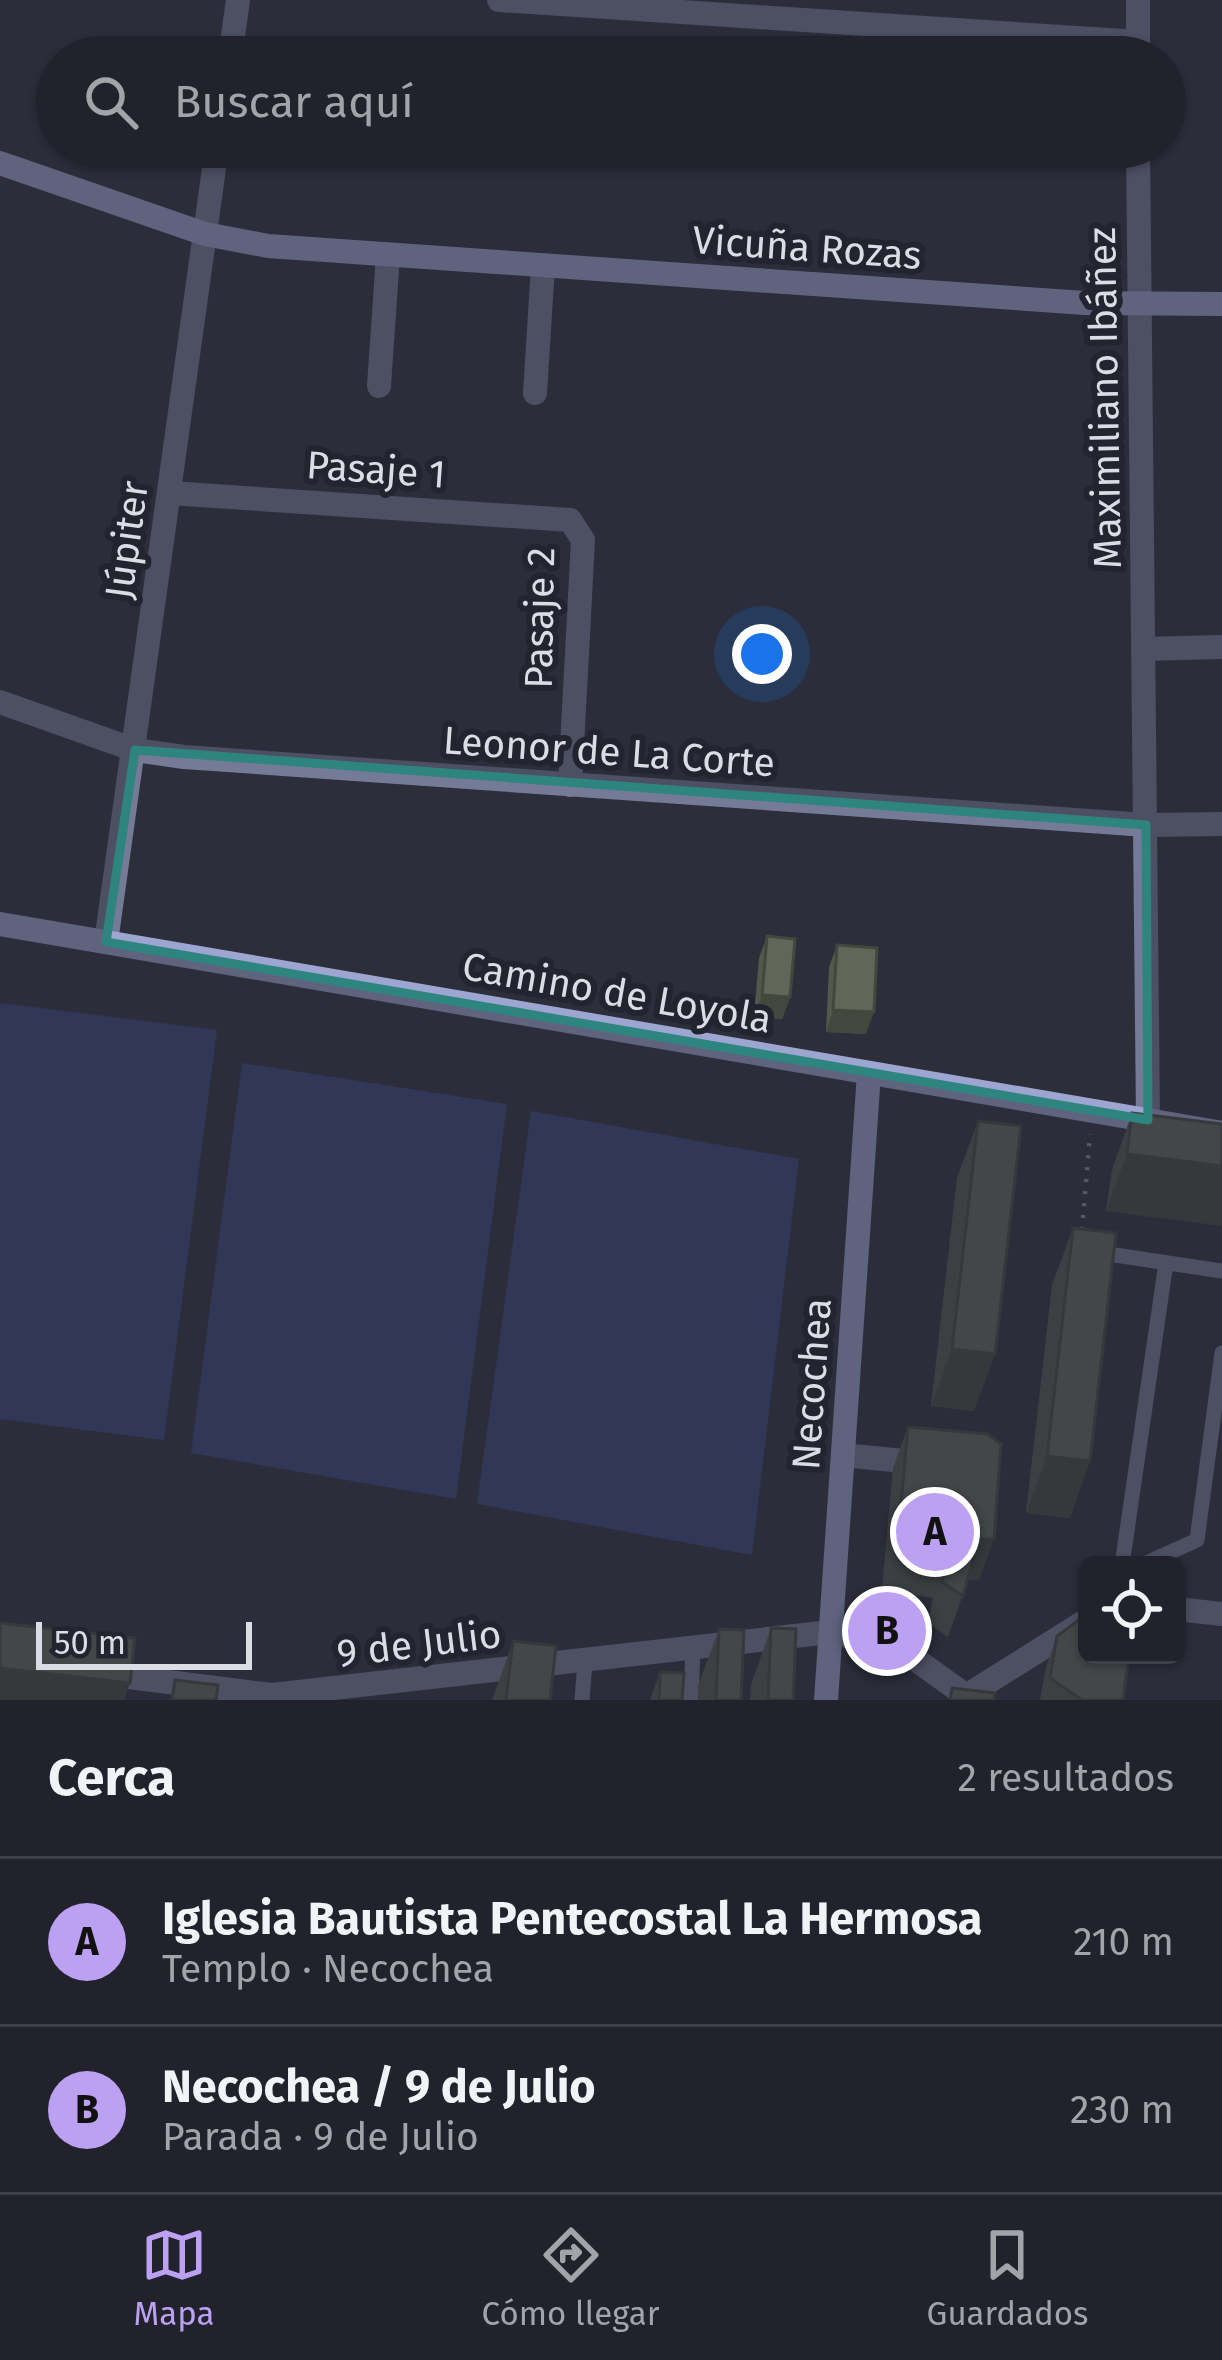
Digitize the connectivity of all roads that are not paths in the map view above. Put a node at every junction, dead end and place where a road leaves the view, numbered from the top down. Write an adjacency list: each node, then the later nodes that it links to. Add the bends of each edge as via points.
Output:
1 (238, 0): 4 (street)
2 (499, 0): 5 (street)
3 (1138, 0): 6 (street)
4 (233, 36)
5 (959, 36)
6 (1138, 36)
7 (0, 163): 10 (street, Vicuña Rozas)
8 (214, 168): 10 (street, Júpiter)
9 (1138, 168): 13 (street, Maximiliano Ibáñez)
10 (205, 234): 11 (street, Vicuña Rozas); 17 (street, Júpiter)
11 (388, 255): 12 (street, Vicuña Rozas); 15 (street)
12 (543, 266): 13 (street, Vicuña Rozas); 16 (street)
13 (1138, 304): 14 (street, Vicuña Rozas); 20 (street, Maximiliano Ibáñez)
14 (1222, 304)
15 (379, 386)
16 (535, 393)
17 (170, 493): 18 (street, Pasaje 1, via 562,517); 22 (street, Júpiter)
18 (576, 526): 23 (street, Pasaje 2, via 583,548)
19 (1222, 647): 20 (street)
20 (1143, 649): 25 (street, Maximiliano Ibáñez)
21 (0, 703): 22 (street, Leonor de La Corte)
22 (135, 750): 23 (street, Leonor de La Corte); 27 (street, Júpiter)
23 (570, 785): 25 (street, Leonor de La Corte)
24 (1222, 824): 25 (street, Leonor de La Corte)
25 (1146, 825): 29 (street, Maximiliano Ibáñez)
26 (0, 925): 27 (street, Camino de Loyola)
27 (106, 942): 28 (street, Camino de Loyola)
28 (869, 1072): 29 (street, Camino de Loyola); 35 (street, Necochea)
29 (1148, 1120): 30 (street, Camino de Loyola)
30 (1222, 1132)
31 (1080, 1250): 32 (lane)
32 (1166, 1263): 33 (lane); 37 (lane)
33 (1222, 1271)
34 (1222, 1354): 38 (lane, via 1197,1540)
35 (843, 1455): 36 (street); 42 (street, Necochea)
36 (947, 1466)
37 (1123, 1556)
38 (1162, 1556)
39 (1186, 1610): 40 (street)
40 (1222, 1614)
41 (1078, 1626): 46 (street)
42 (830, 1631): 43 (street, 9 de Julio); 46 (street, 9 de Julio, via 901,1649); 49 (street, Necochea)
43 (693, 1648): 44 (street, 9 de Julio); 48 (lane)
44 (584, 1661): 45 (street, 9 de Julio, via 272,1695); 47 (lane)
45 (67, 1668)
46 (969, 1698)
47 (582, 1700)
48 (691, 1700)
49 (826, 1700)

